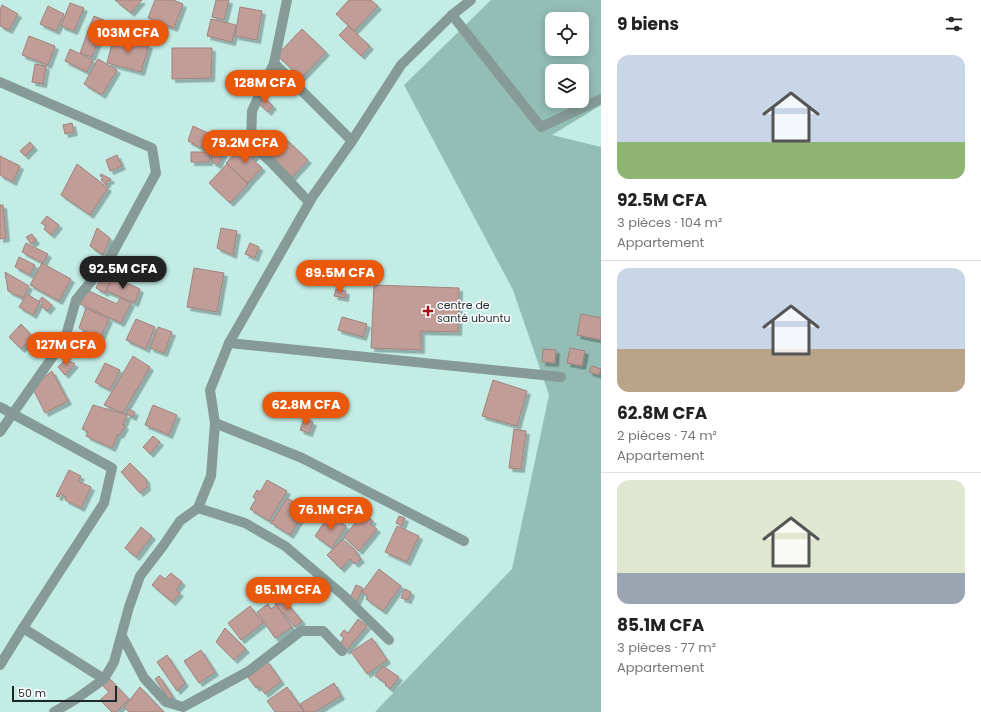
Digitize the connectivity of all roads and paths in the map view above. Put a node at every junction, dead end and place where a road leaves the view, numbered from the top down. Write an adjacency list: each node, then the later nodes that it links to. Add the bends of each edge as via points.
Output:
1 (287, 0): 4 (street)
2 (471, 0): 3 (street)
3 (452, 15): 6 (street, via 541,127); 7 (street, via 401,65)
4 (274, 63): 7 (street); 8 (street, via 252,111 251,144)
5 (0, 82): 12 (street, via 152,148 156,173 110,258 76,300 65,339)
6 (601, 99)
7 (352, 141): 8 (street)
8 (309, 202): 9 (street)
9 (229, 343): 10 (street); 13 (street, via 210,390)
10 (561, 377)
11 (0, 407): 12 (street)
12 (12, 414): 14 (street); 17 (street, via 112,468 104,503)
13 (215, 423): 15 (street, via 211,476); 16 (street, via 302,458)
14 (0, 432)
15 (198, 508): 18 (street, via 180,521 140,576); 19 (street, via 245,523 285,546 343,595)
16 (464, 541)
17 (23, 628): 21 (street); 22 (street)
18 (122, 636): 20 (street, via 144,678 166,702 183,707 249,671 301,631 323,631); 22 (street, via 114,662)
19 (389, 640)
20 (342, 651)
21 (0, 665)
22 (104, 679): 23 (street)
23 (54, 712)

